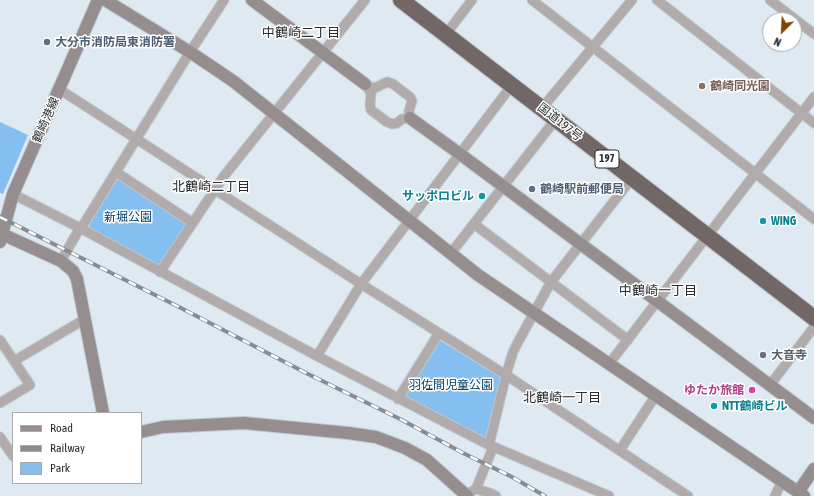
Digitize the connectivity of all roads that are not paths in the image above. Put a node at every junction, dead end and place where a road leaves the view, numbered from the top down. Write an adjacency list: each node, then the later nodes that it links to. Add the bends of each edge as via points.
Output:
1 (98, 0): 19 (street, 鶴崎港線)
2 (105, 0): 15 (street)
3 (224, 0): 15 (street)
4 (252, 0): 16 (street)
5 (365, 0): 16 (street)
6 (401, 0): 12 (highway, 国道197号 / 197)
7 (472, 0): 12 (street)
8 (532, 0): 14 (street)
9 (632, 0): 14 (street)
10 (658, 0): 22 (street)
11 (770, 0): 13 (street)
12 (446, 34): 18 (highway, 国道197号 / 197)
13 (814, 34)
14 (593, 47): 21 (street); 30 (street)
15 (190, 52): 23 (street, via 233,81); 27 (street)
16 (323, 53): 17 (street); 23 (street)
17 (365, 84): 24 (street, via 371,93 370,108 383,119 394,124); 24 (street, via 375,88 390,82 405,92 412,99)
18 (512, 85): 21 (highway, 国道197号 / 197); 28 (street)
19 (60, 89): 27 (street); 34 (street, 鶴崎港線)
20 (814, 97): 22 (street)
21 (542, 108): 25 (highway, 国道197号 / 197)
22 (801, 113): 26 (street); 30 (street)
23 (274, 114): 33 (street); 36 (street)
24 (410, 118): 28 (street)
25 (556, 119): 31 (highway, 国道197号 / 197); 32 (street)
26 (814, 123)
27 (136, 138): 29 (street); 33 (street)
28 (460, 154): 32 (street); 36 (street)
29 (116, 172): 37 (street); 39 (street)
30 (755, 173): 35 (street); 41 (street)
31 (632, 178): 41 (highway, 国道197号 / 197); 42 (street)
32 (504, 186): 38 (street); 42 (street)
33 (215, 189): 37 (street); 47 (street)
34 (13, 194): 39 (street); 40 (street, 鶴崎港線)
35 (814, 219)
36 (409, 220): 43 (street); 47 (street)
37 (193, 223): 45 (street)
38 (474, 224): 43 (street); 46 (street)
39 (82, 225): 44 (street); 45 (street)
40 (1, 236): 44 (street)
41 (708, 236): 48 (street); 50 (highway, 国道197号 / 197)
42 (581, 243): 46 (street); 48 (street)
43 (451, 253): 49 (street, via 478,275)
44 (61, 261): 51 (street, via 73,271 77,279)
45 (160, 272): 56 (street)
46 (551, 282): 49 (street); 55 (street)
47 (361, 284): 53 (street); 56 (street)
48 (658, 301): 55 (street); 60 (street)
49 (534, 313): 58 (street); 59 (street, via 513,352)
50 (814, 318)
51 (85, 320): 57 (street); 64 (street)
52 (814, 327): 60 (street)
53 (439, 333): 59 (street); 62 (street)
54 (0, 340): 57 (street)
55 (628, 340): 58 (street)
56 (317, 356): 62 (street)
57 (14, 360): 63 (street, via 30,385)
58 (609, 364): 61 (street)
59 (506, 375): 68 (street); 69 (street)
60 (770, 385): 65 (street)
61 (656, 395): 69 (street); 72 (street)
62 (398, 399): 68 (street)
63 (0, 403)
64 (103, 412)
65 (814, 418)
66 (142, 432): 73 (street, via 163,427 244,423 376,437 427,460)
67 (0, 437): 70 (street)
68 (491, 446): 73 (street); 76 (street)
69 (620, 450): 77 (street)
70 (12, 455)
71 (814, 469): 74 (street)
72 (782, 481): 74 (street); 78 (street)
73 (470, 493): 75 (street)
74 (801, 494)
75 (496, 496)
76 (609, 496)
77 (688, 496)
78 (775, 496)

